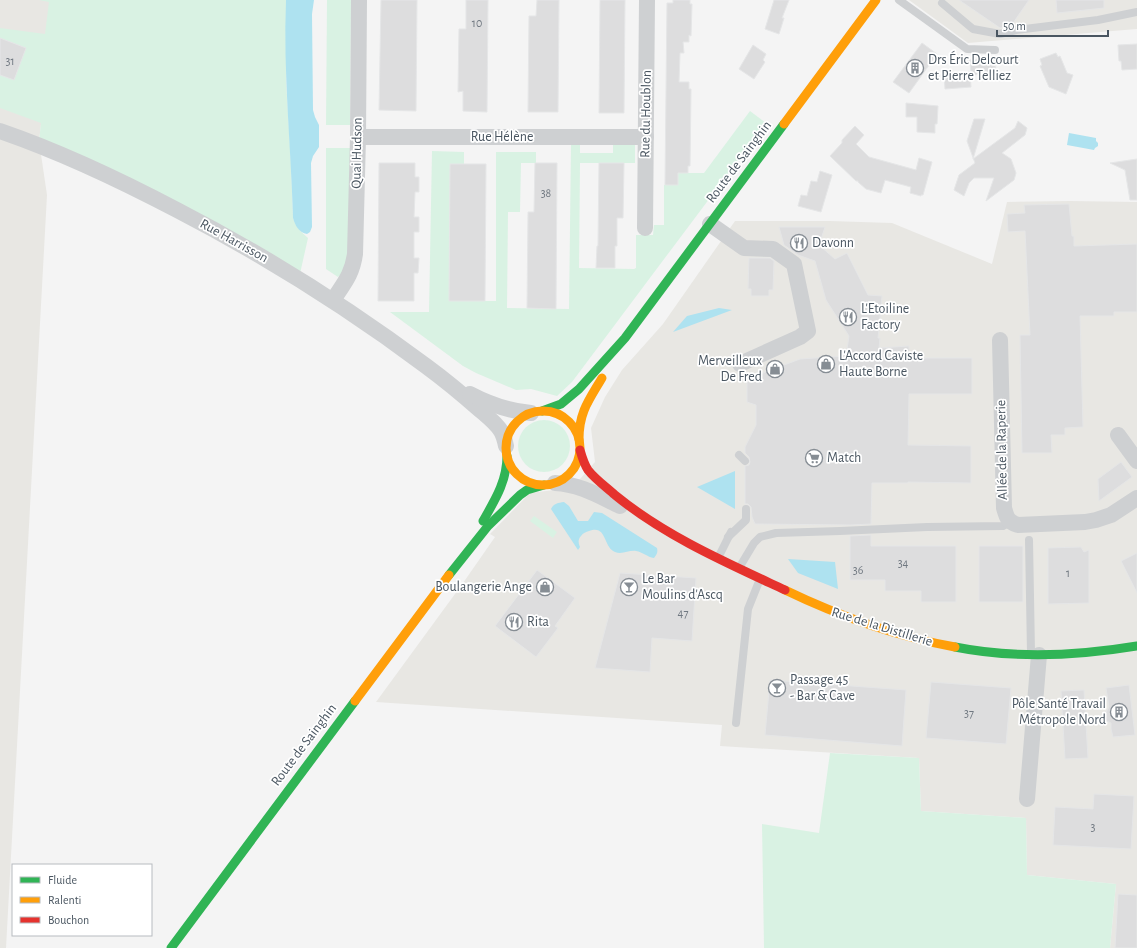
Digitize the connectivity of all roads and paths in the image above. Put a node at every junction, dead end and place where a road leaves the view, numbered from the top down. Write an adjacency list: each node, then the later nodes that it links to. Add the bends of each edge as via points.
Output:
1 (358, 0): 9 (street, Quai Hudson)
2 (647, 0): 10 (street, Rue du Houblon)
3 (876, 0): 11 (street, Route de Sainghin)
4 (899, 0): 7 (lane, via 967,49)
5 (942, 3): 6 (lane, via 973,29 1000,34)
6 (1137, 12)
7 (995, 50)
8 (0, 131): 13 (street, Rue Harrisson, via 81,163 149,195 237,242)
9 (358, 136): 10 (street, Rue Hélène); 13 (street, Quai Hudson, via 354,265 351,274)
10 (646, 137): 12 (street, Rue du Houblon)
11 (710, 224): 14 (street, Route de Sainghin); 16 (street, via 744,248 773,249 794,264 808,331)
12 (645, 228)
13 (333, 300): 17 (street, Rue Harrisson)
14 (623, 340): 18 (street, Route de Sainghin, via 570,397 561,404); 20 (street, Route de Sainghin, via 583,410 578,427)
15 (1000, 340): 28 (street, Allée de la Raperie, via 1004,508)
16 (740, 364)
17 (451, 384): 18 (street, Rue Harrisson, via 493,404 512,410); 22 (street, Rue Harrisson, via 495,423 502,432)
18 (537, 412): 20 (street, via 553,412 563,417 571,424); 22 (street, via 522,418 514,425 508,435)
19 (1118, 435): 23 (street)
20 (579, 438): 21 (street)
21 (580, 450): 24 (street, via 572,470 564,478); 27 (street, Rue de la Distillerie, via 586,466 594,476 618,498)
22 (507, 451): 24 (street, via 511,467 518,475 533,483); 31 (street, Route de Sainghin, via 508,466 504,482)
23 (1137, 461)
24 (549, 484): 27 (street, Rue de la Distillerie, via 579,487); 31 (street, Route de Sainghin, via 527,490 520,495 488,526)
25 (1137, 498): 28 (street, via 1111,515 1096,520 1018,525)
26 (746, 509): 30 (lane, via 746,520 730,533)
27 (648, 519): 30 (street, Rue de la Distillerie)
28 (1010, 522): 32 (lane, via 1003,526 776,533 760,537)
29 (1029, 540): 35 (lane)
30 (718, 558): 32 (street, Rue de la Distillerie)
31 (461, 559): 38 (street, Route de Sainghin)
32 (739, 568): 33 (street, Rue de la Distillerie)
33 (760, 578): 35 (street, Rue de la Distillerie, via 833,613 894,633 953,647); 36 (lane, via 748,609)
34 (1137, 646): 35 (street, Rue de la Distillerie)
35 (1035, 655): 37 (street)
36 (736, 723)
37 (1027, 799)
38 (171, 948)

